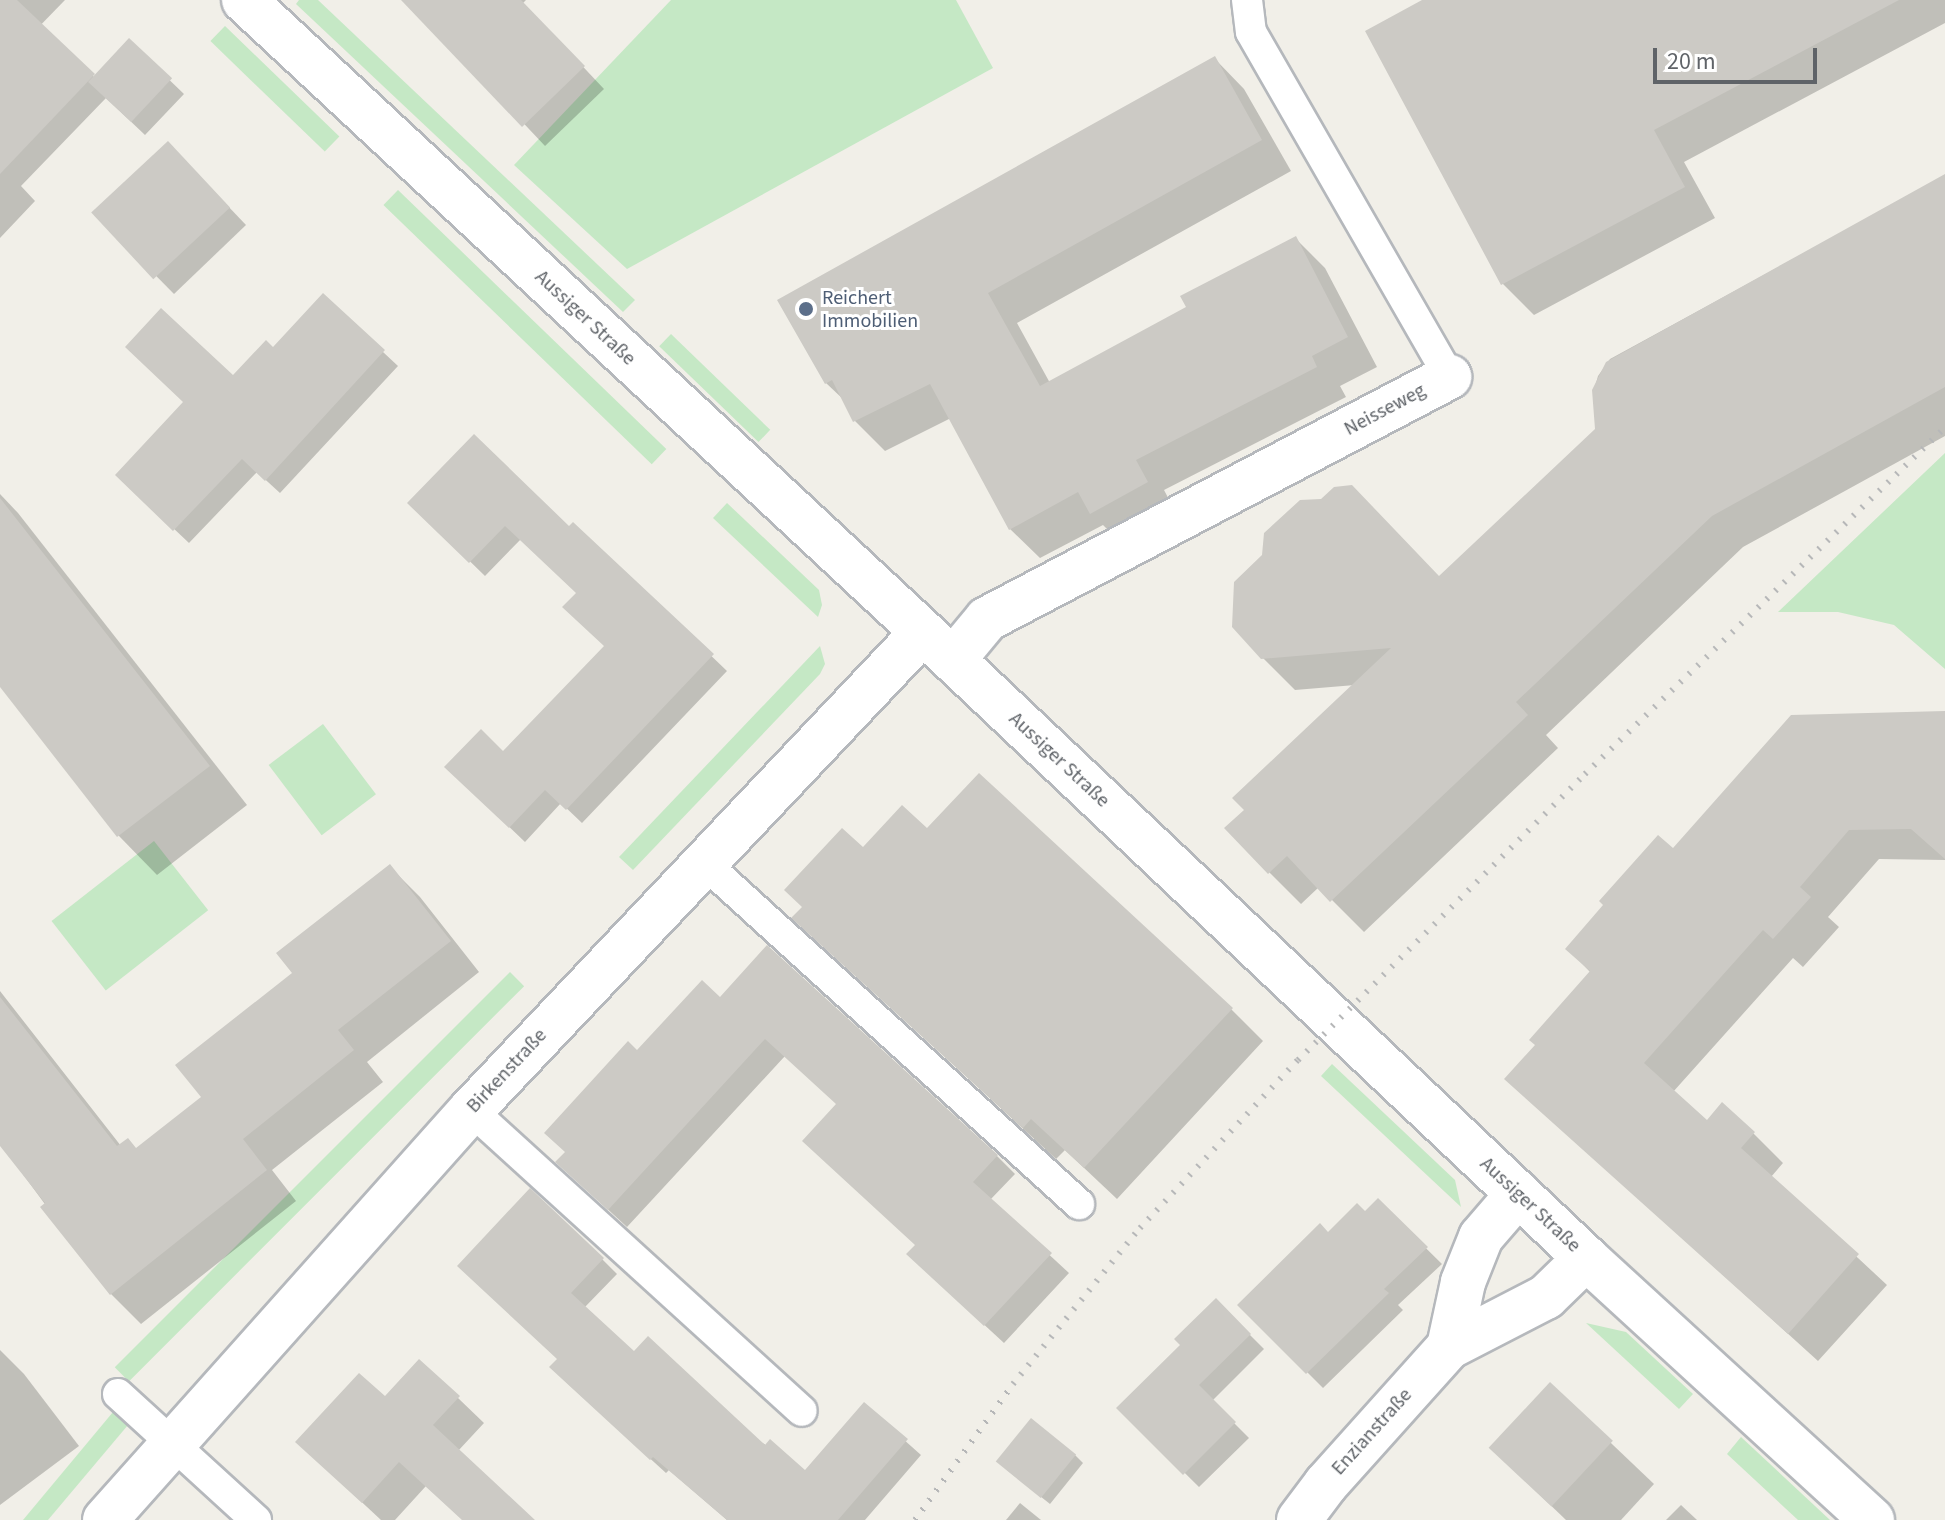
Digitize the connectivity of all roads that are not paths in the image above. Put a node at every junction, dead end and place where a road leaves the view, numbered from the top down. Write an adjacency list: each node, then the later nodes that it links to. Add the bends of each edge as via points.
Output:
1 (244, 0): 4 (street, Aussiger Straße)
2 (1247, 0): 3 (lane, Neisseweg, via 1251,32)
3 (1449, 377): 4 (street, Neisseweg)
4 (938, 646): 5 (street, Birkenstraße); 7 (street, Aussiger Straße)
5 (702, 861): 6 (street, Birkenstraße); 8 (lane)
6 (471, 1110): 12 (lane); 13 (street, Birkenstraße)
7 (1518, 1194): 9 (street, Aussiger Straße); 10 (street, Enzianstraße, via 1481,1237 1463,1282)
8 (1079, 1204)
9 (1586, 1258): 10 (street, Enzianstraße, via 1546,1297); 17 (street, Aussiger Straße)
10 (1449, 1347): 16 (street, Enzianstraße)
11 (118, 1394): 13 (lane)
12 (802, 1411)
13 (172, 1444): 14 (street, Birkenstraße); 15 (lane)
14 (105, 1520)
15 (256, 1520)
16 (1299, 1520)
17 (1872, 1520)

